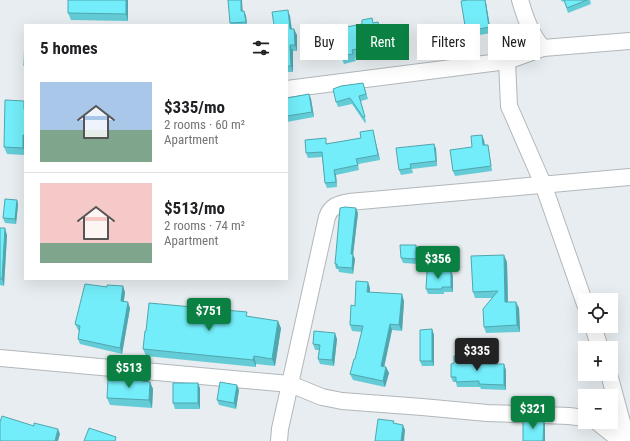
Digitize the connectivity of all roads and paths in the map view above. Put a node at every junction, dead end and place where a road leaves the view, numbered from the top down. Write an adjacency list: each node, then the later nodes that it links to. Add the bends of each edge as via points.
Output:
1 (520, 0): 3 (street, via 527,22)
2 (630, 41): 3 (street)
3 (544, 48): 4 (street)
4 (507, 62): 5 (street); 6 (street, via 509,106)
5 (288, 89)
6 (536, 164): 8 (street); 9 (street)
7 (630, 178): 8 (street)
8 (544, 184): 9 (street); 10 (street)
9 (519, 187): 12 (street, via 348,202 330,209)
10 (581, 293)
11 (0, 358): 12 (street)
12 (290, 384): 13 (street, via 322,397 342,401 487,413); 16 (street)
13 (578, 417)
14 (618, 417): 18 (street)
15 (606, 429): 17 (street)
16 (279, 441)
17 (622, 441)
18 (627, 441)

